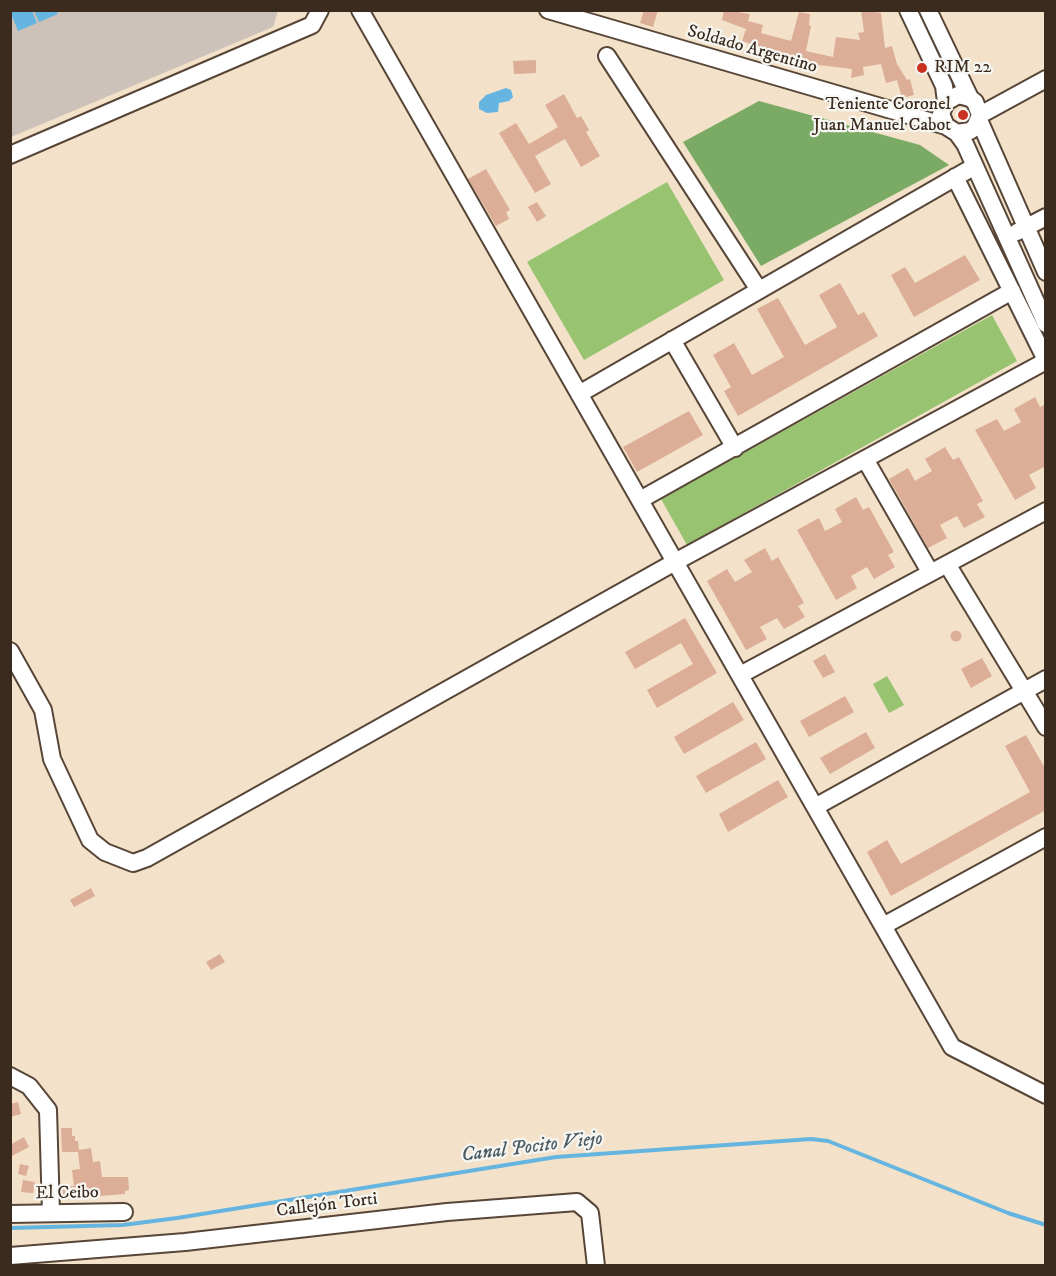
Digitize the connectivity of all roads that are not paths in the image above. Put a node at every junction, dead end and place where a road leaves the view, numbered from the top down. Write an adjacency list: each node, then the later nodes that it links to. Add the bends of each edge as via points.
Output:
1 (320, 10): 12 (street, via 312,25)
2 (360, 10): 24 (street)
3 (548, 10): 11 (street, Soldado Argentino)
4 (908, 10): 9 (street, via 944,86)
5 (928, 10): 8 (street)
6 (607, 56): 19 (street)
7 (1046, 79): 10 (street)
8 (970, 98): 9 (street, via 958,95); 10 (street)
9 (946, 102): 11 (street, via 941,114)
10 (979, 117): 11 (street, via 970,131); 16 (street)
11 (951, 130): 13 (street)
12 (10, 154)
13 (975, 166): 14 (street); 17 (street)
14 (955, 177): 19 (street); 20 (street)
15 (1046, 217): 16 (street)
16 (1026, 228): 17 (street); 18 (street)
17 (1007, 237): 21 (street)
18 (1046, 272)
19 (759, 290): 22 (street)
20 (1012, 291): 21 (street); 25 (street)
21 (1039, 316): 23 (street)
22 (672, 340): 24 (street); 25 (street)
23 (1046, 360): 26 (street)
24 (579, 394): 27 (street)
25 (735, 448): 27 (street)
26 (865, 459): 29 (street); 31 (street)
27 (640, 500): 29 (street)
28 (1046, 511): 30 (street)
29 (675, 562): 32 (street, via 133,863 105,852 90,840 52,759 43,710); 33 (street)
30 (947, 564): 31 (street); 35 (street)
31 (930, 572): 33 (street)
32 (10, 651)
33 (740, 675): 37 (street)
34 (1046, 679): 35 (street)
35 (1023, 691): 36 (street); 37 (street)
36 (1046, 727)
37 (815, 807): 39 (street)
38 (1046, 837): 39 (street)
39 (883, 926): 41 (street, via 952,1047)
40 (10, 1076): 44 (street, via 29,1086 48,1110)
41 (1046, 1095)
42 (124, 1212): 44 (street, El Ceibo)
43 (10, 1214): 44 (street, El Ceibo)
44 (51, 1214)
45 (10, 1256): 46 (street, Callejón Torti, via 577,1202 590,1213)
46 (596, 1266)

